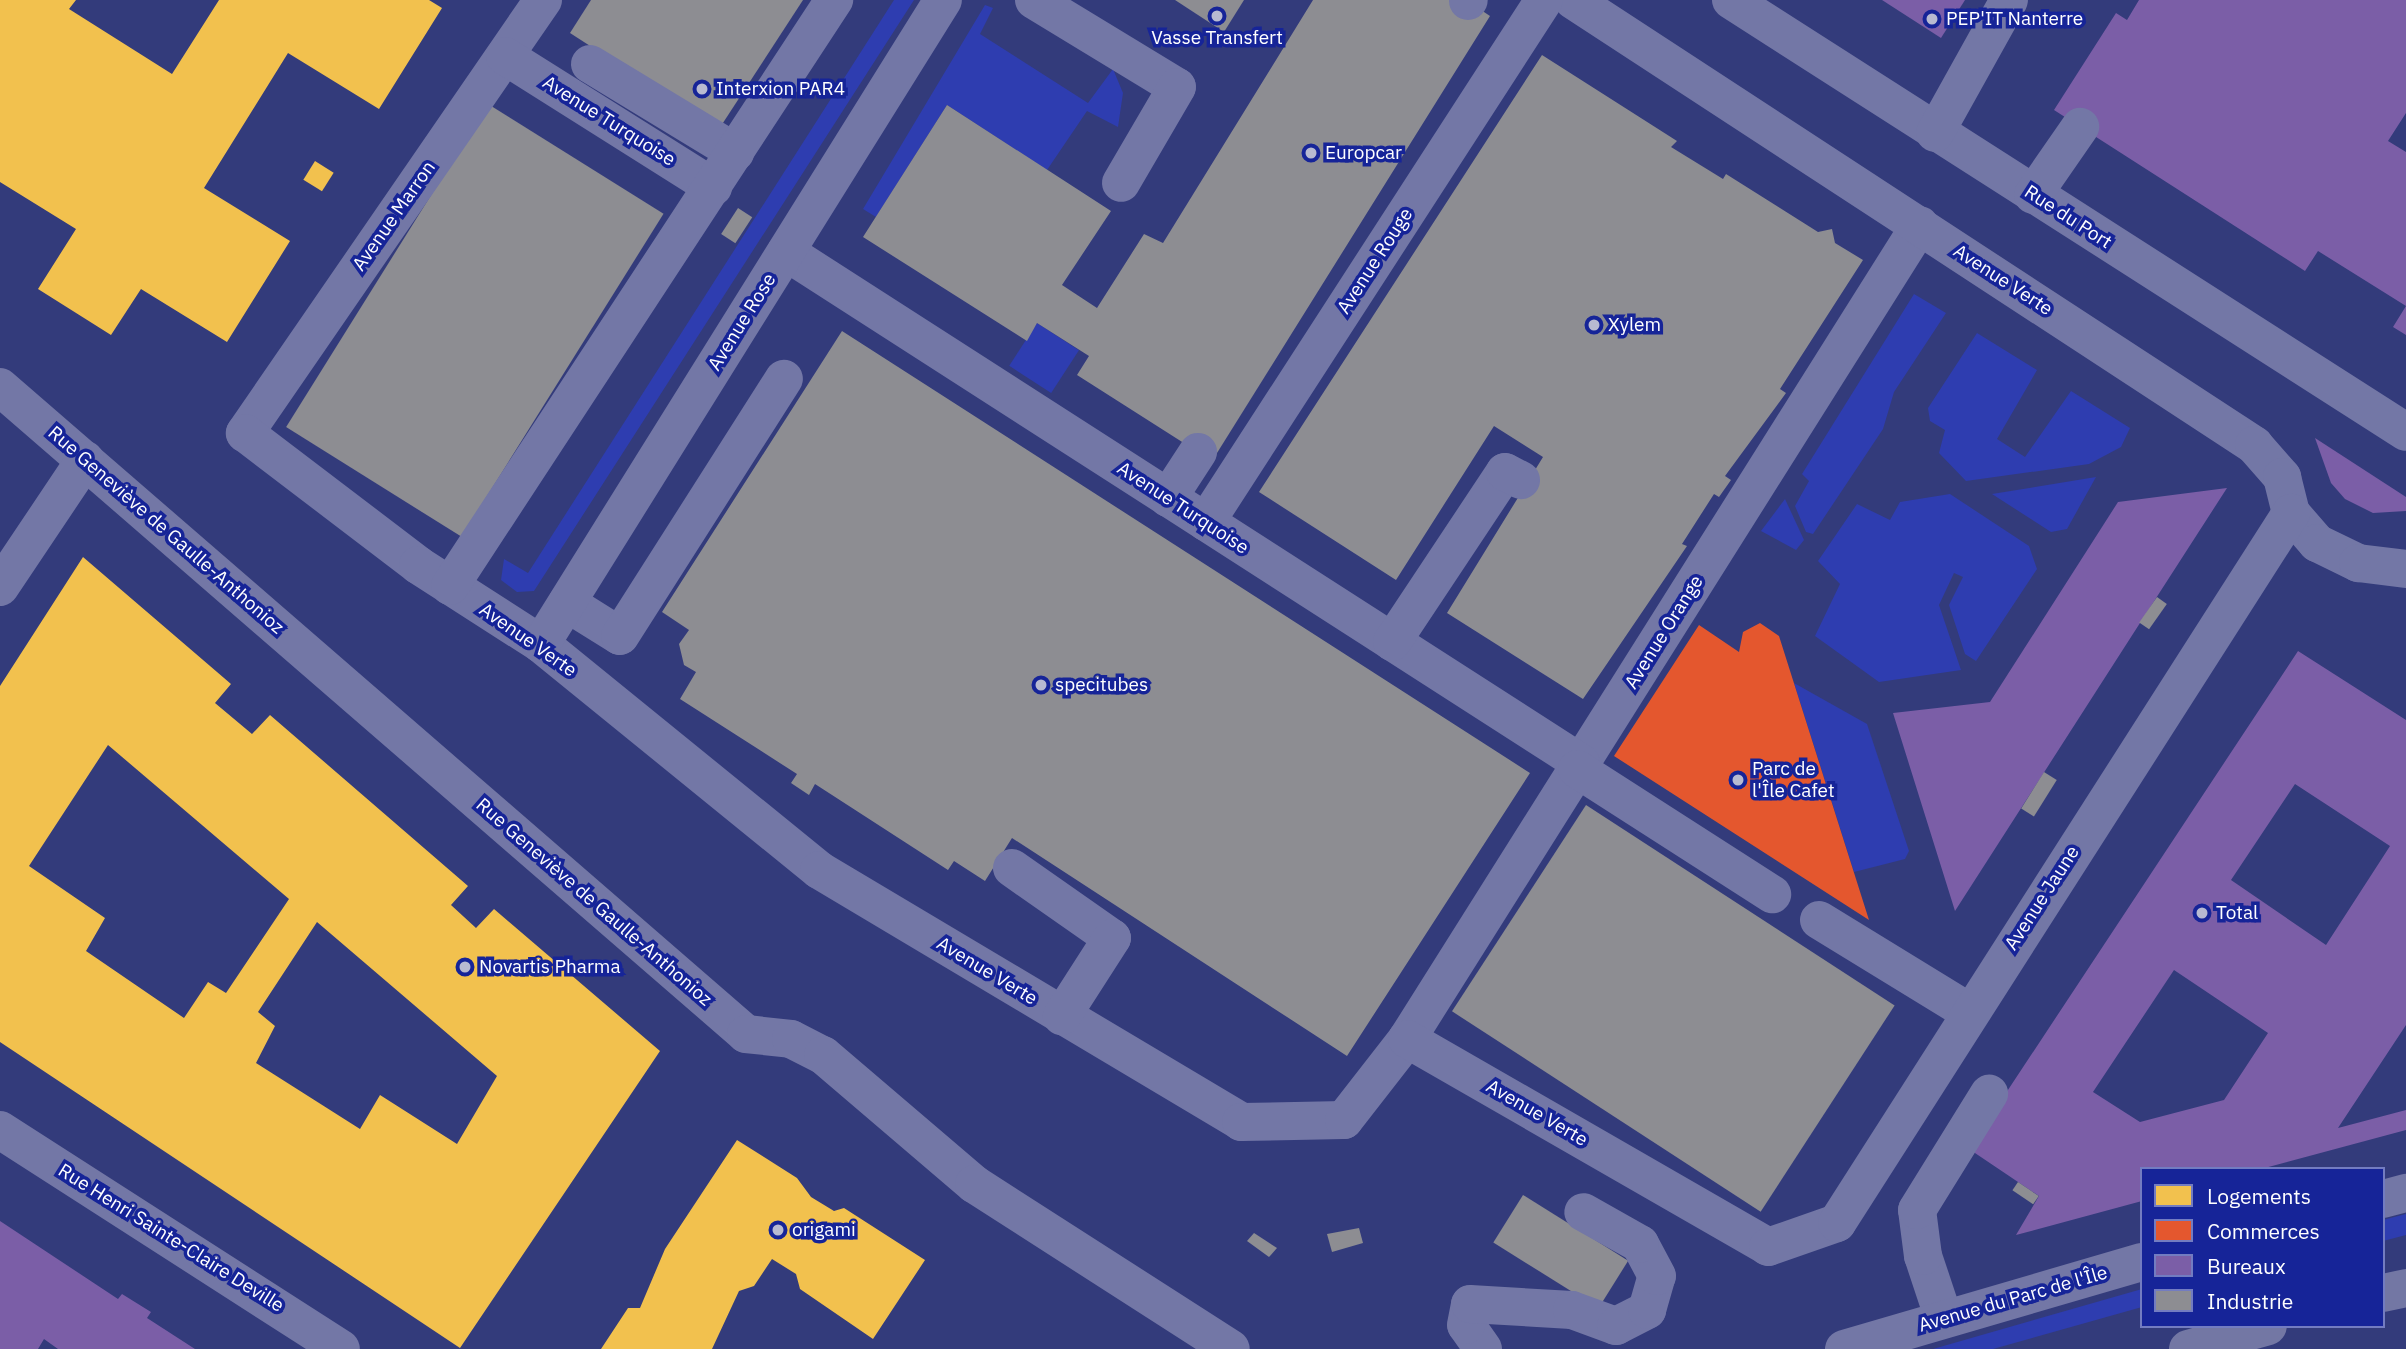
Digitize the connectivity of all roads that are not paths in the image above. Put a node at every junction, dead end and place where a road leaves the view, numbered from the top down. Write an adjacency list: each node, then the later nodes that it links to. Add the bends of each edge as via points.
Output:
1 (543, 0): 9 (street, Avenue Marron)
2 (834, 0): 13 (street)
3 (943, 0): 18 (street, Avenue Rose)
4 (1034, 0): 14 (street, via 1177,87)
5 (1544, 0): 28 (street, Avenue Rouge)
6 (1573, 0): 17 (street, Avenue Verte)
7 (1731, 0): 12 (street, Rue du Port)
8 (2008, 4): 12 (street)
9 (505, 55): 15 (street, Avenue Turquoise); 22 (street, Avenue Marron)
10 (590, 64): 13 (street)
11 (2080, 127): 16 (street)
12 (1935, 133): 16 (street, Rue du Port)
13 (736, 152): 15 (street)
14 (1121, 183)
15 (713, 187): 30 (street)
16 (2033, 195): 21 (street, Rue du Port)
17 (1920, 225): 27 (street, Avenue Verte, via 2254,445 2282,477); 37 (street, Avenue Orange)
18 (786, 252): 26 (street, Avenue Turquoise); 32 (street, Avenue Rose)
19 (784, 379): 33 (street)
20 (0, 387): 24 (street, Rue Geneviève de Gaulle-Anthonioz)
21 (2406, 432)
22 (245, 433): 30 (street, Avenue Verte)
23 (1198, 452): 26 (street)
24 (85, 460): 31 (street); 56 (street, Rue Geneviève de Gaulle-Anthonioz, via 746,1034 791,1039 823,1055 974,1184)
25 (1521, 480): 34 (street, via 1505,472)
26 (1168, 498): 28 (street, Avenue Turquoise)
27 (2291, 513): 29 (street, via 2329,549 2358,563); 41 (street, Avenue Jaune)
28 (1206, 522): 34 (street, Avenue Turquoise)
29 (2406, 569)
30 (450, 586): 35 (street, Avenue Verte)
31 (0, 587)
32 (567, 603): 33 (street); 35 (street, Avenue Rose)
33 (620, 636): 36 (street)
34 (1392, 642): 37 (street, Avenue Turquoise)
35 (541, 644): 36 (street, Avenue Verte)
36 (589, 684): 42 (street, Avenue Verte, via 819,870)
37 (1579, 766): 39 (street, Avenue Turquoise); 43 (street, Avenue Orange)
38 (1012, 868): 42 (street, via 1112,938)
39 (1772, 894)
40 (1819, 920): 41 (street)
41 (1969, 1012): 49 (street, Avenue Jaune, via 1837,1223)
42 (1062, 1016): 43 (street, Avenue Verte, via 1241,1122 1345,1120)
43 (1407, 1039): 49 (street, Avenue Verte)
44 (1989, 1094): 53 (street, via 1917,1210 1923,1256)
45 (0, 1130): 55 (street, Rue Henri Sainte-Claire Deville)
46 (2406, 1194): 47 (street)
47 (2385, 1199)
48 (1583, 1212): 57 (street, via 1640,1244 1657,1276 1647,1310 1616,1326 1572,1310 1470,1304 1466,1325)
49 (1768, 1247)
50 (2140, 1263): 53 (street, Avenue du Parc de l'Île)
51 (2406, 1287): 52 (highway)
52 (2385, 1292)
53 (1944, 1318): 58 (street, Avenue du Parc de l'Île)
54 (2261, 1328): 59 (highway)
55 (341, 1349)
56 (1231, 1349)
57 (1483, 1349)
58 (1844, 1349)
59 (2188, 1349)

